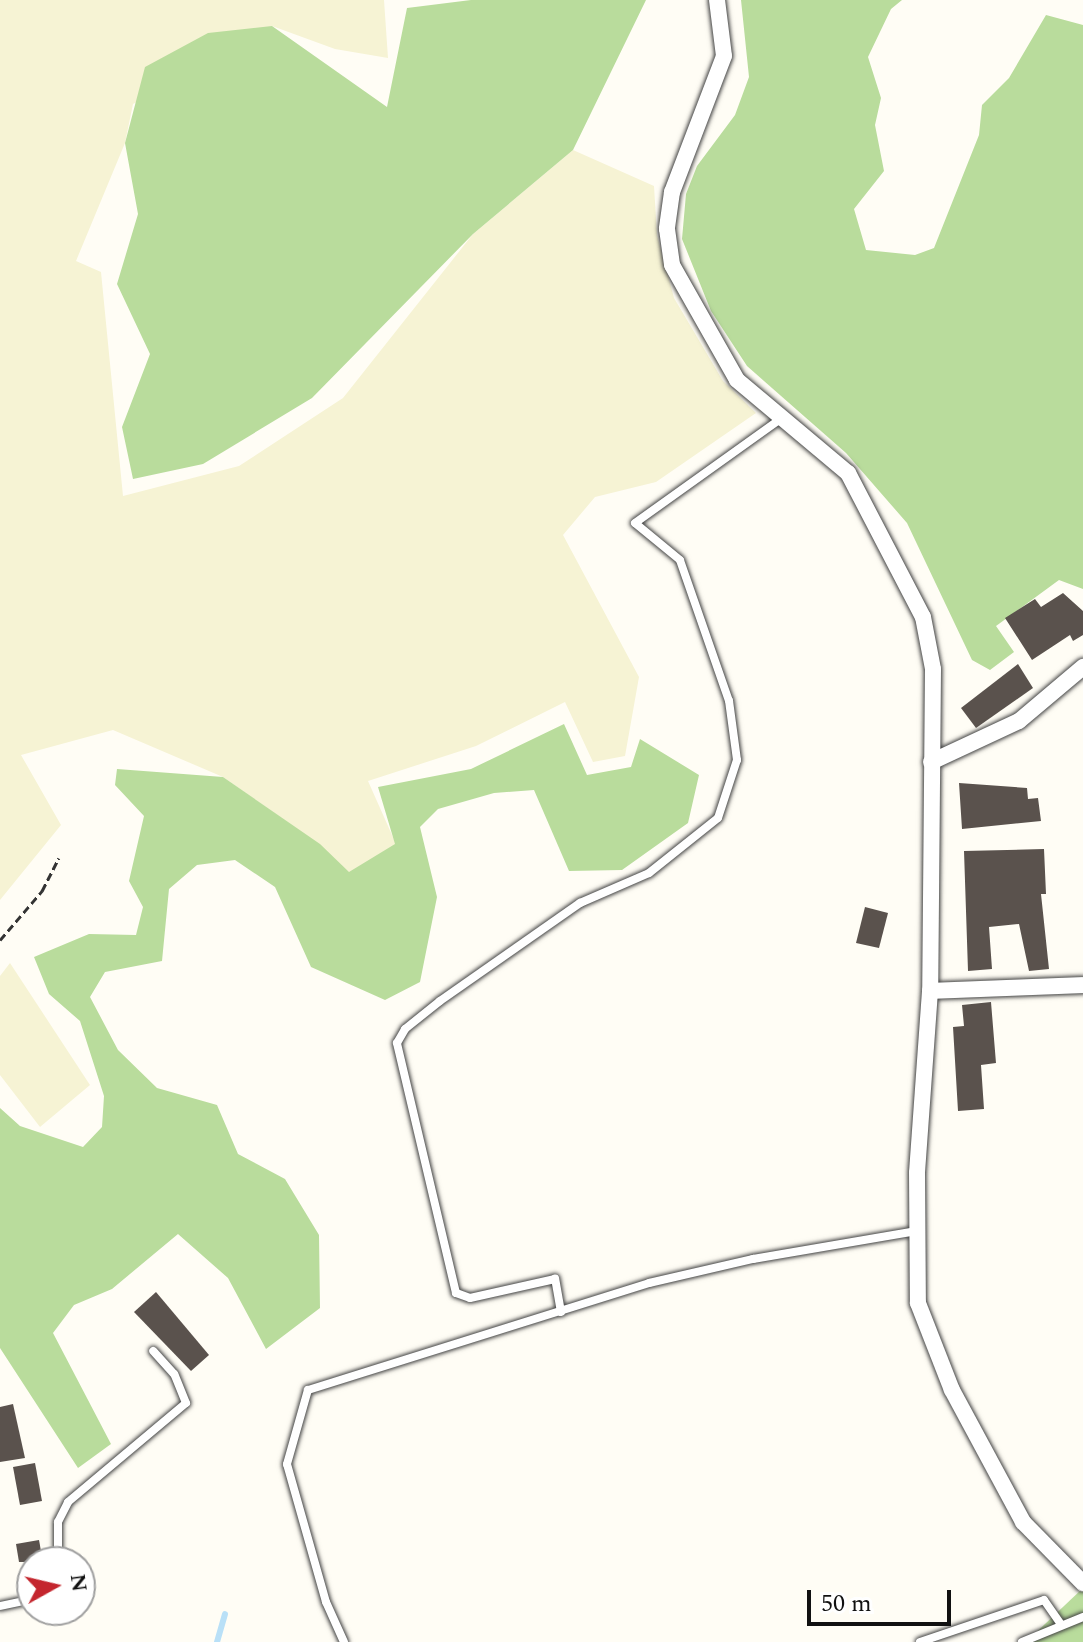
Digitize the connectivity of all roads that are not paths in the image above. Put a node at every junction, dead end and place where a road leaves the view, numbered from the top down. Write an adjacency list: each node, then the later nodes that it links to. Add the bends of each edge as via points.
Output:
1 (717, 0): 2 (street, via 724,56 672,192 667,229 672,265 737,380)
2 (780, 419): 4 (street, via 848,473 872,510 923,617 933,669); 8 (lane, via 635,523 680,560 729,701 737,760 718,818 649,873 580,903 440,1001 405,1029 397,1043 456,1293 470,1298 555,1279)
3 (1083, 667): 4 (street, via 1019,721)
4 (931, 762): 6 (street)
5 (1083, 985): 6 (street)
6 (930, 991): 7 (street)
7 (917, 1231): 8 (lane, via 753,1259 649,1283); 11 (street, via 918,1303 952,1390 1023,1522)
8 (561, 1312): 14 (lane, via 308,1390 287,1464 326,1602)
9 (153, 1351): 10 (lane, via 174,1374 186,1403 68,1502 58,1522)
10 (58, 1546)
11 (1083, 1583)
12 (1083, 1617): 13 (lane)
13 (1060, 1623): 15 (lane, via 1044,1600); 16 (lane)
14 (344, 1642)
15 (920, 1642)
16 (1022, 1642)

